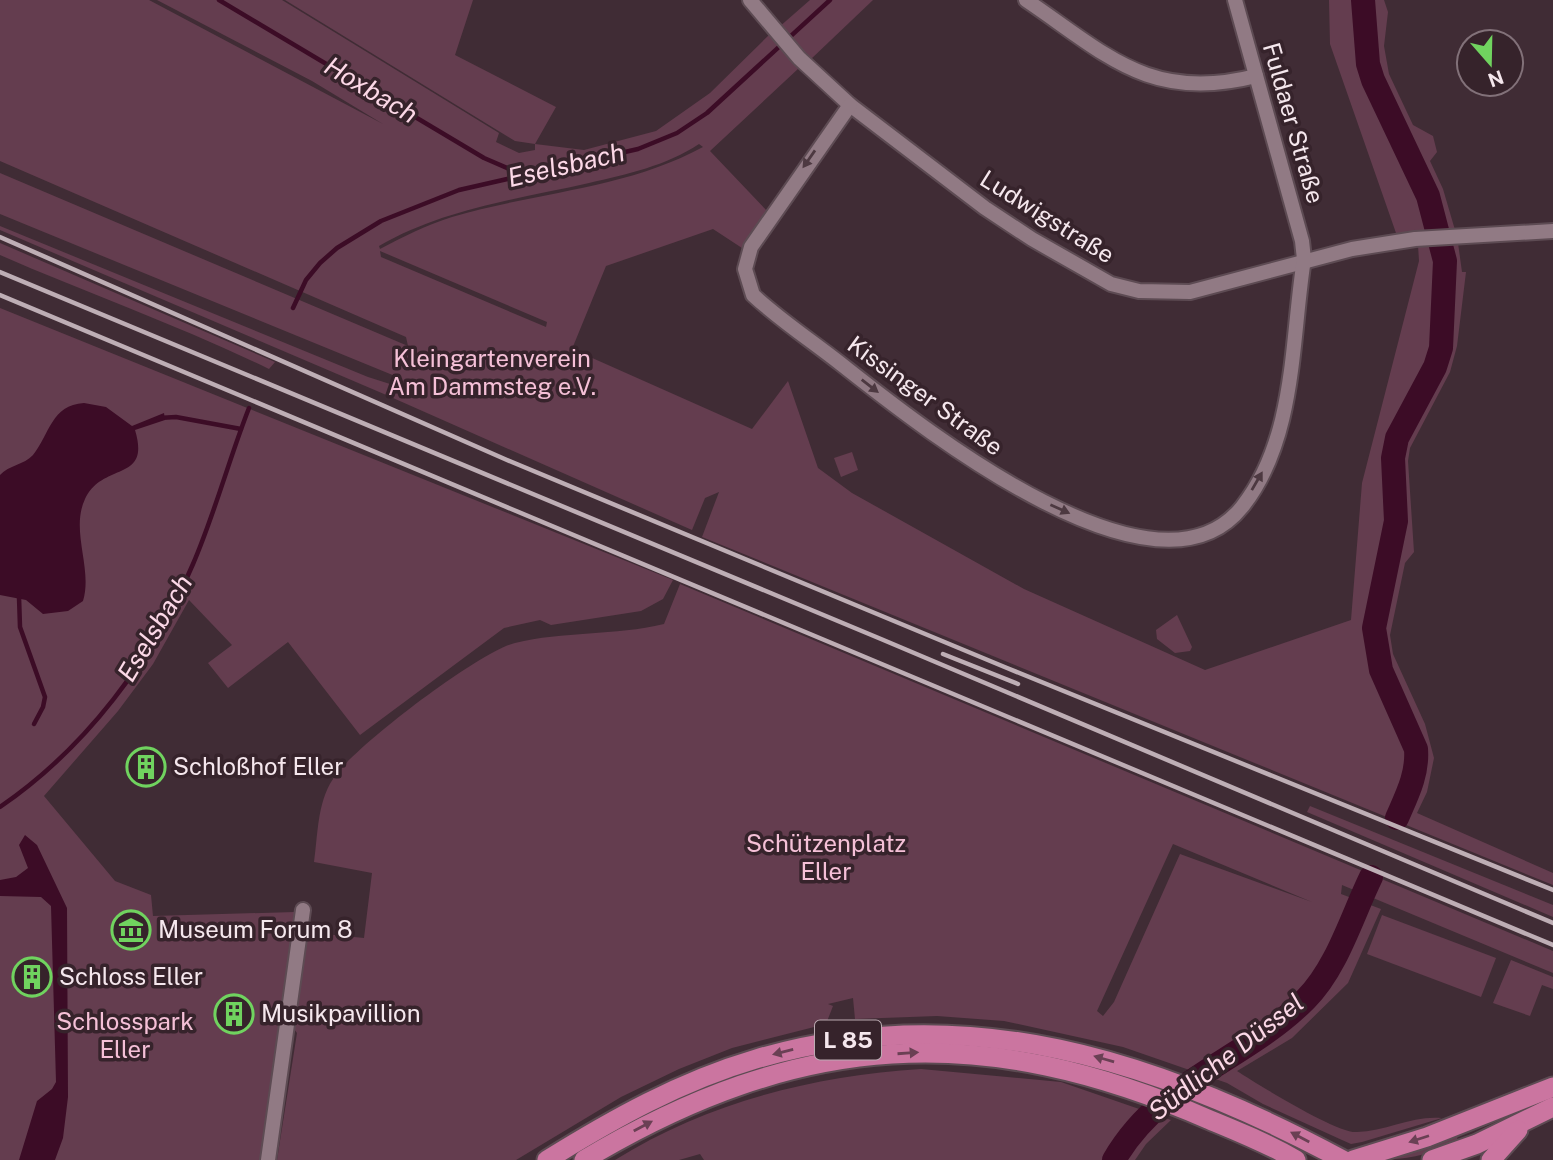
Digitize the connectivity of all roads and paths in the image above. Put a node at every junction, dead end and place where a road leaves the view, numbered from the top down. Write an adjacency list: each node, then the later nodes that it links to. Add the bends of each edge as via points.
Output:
1 (750, 0): 5 (street, Ludwigstraße, via 774,32)
2 (1026, 0): 4 (street, via 1110,60 1140,73 1204,84)
3 (1235, 0): 4 (street, Fuldaer Straße)
4 (1256, 76): 7 (street, Fuldaer Straße)
5 (850, 105): 7 (street, Ludwigstraße, via 978,203 1111,284 1139,291 1190,292); 7 (street, Kissinger Straße, one-way to 7, via 751,247 745,269 749,289 773,313 946,444 1045,503 1094,525 1151,539 1184,540 1214,530 1241,508 1273,452 1285,404)
6 (1553, 231): 7 (street, Ludwigstraße, via 1424,239)
7 (1304, 259)
8 (303, 910): 13 (street)
9 (1552, 1094): 10 (main road); 12 (main road, via 1495,1124); 19 (main road, one-way to 19)
10 (1527, 1122): 12 (main road); 21 (main road)
11 (1256, 1139): 15 (main road, L 85, one-way to 11, via 649,1122 716,1093 799,1068 865,1056 948,1053 1024,1060 1091,1074); 16 (main road); 17 (main road, L 85)
12 (1472, 1152): 20 (main road)
13 (268, 1160)
14 (547, 1160): 18 (main road, L 85, one-way to 14, via 1266,1120 1169,1079 1071,1050 1002,1038 940,1034 840,1041 756,1059 706,1076 627,1113)
15 (584, 1160)
16 (1263, 1160)
17 (1297, 1160)
18 (1343, 1160)
19 (1353, 1160)
20 (1432, 1160)
21 (1491, 1160)

